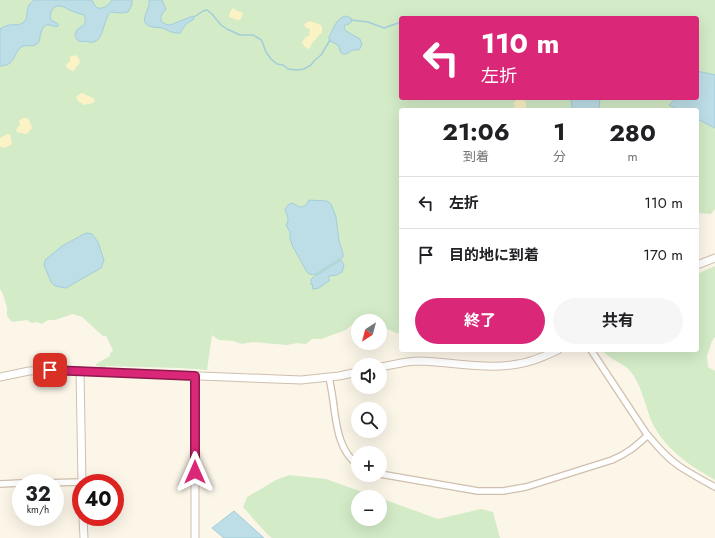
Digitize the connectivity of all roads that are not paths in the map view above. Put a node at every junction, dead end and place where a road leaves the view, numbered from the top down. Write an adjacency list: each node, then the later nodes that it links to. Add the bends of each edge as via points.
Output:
1 (715, 258): 2 (street)
2 (699, 264)
3 (553, 352): 5 (street, via 532,361 497,366 418,361)
4 (592, 352): 11 (street)
5 (387, 366)
6 (80, 371): 8 (street); 9 (street, via 29,371); 13 (street)
7 (351, 373): 10 (street)
8 (195, 376): 10 (street, via 301,380); 20 (street)
9 (0, 377)
10 (329, 377): 12 (street, via 341,442)
11 (648, 435): 14 (street, via 612,460 526,487 502,491 478,490); 17 (street, via 676,464)
12 (351, 458)
13 (82, 474)
14 (387, 475)
15 (12, 483): 16 (street)
16 (0, 484)
17 (715, 487)
18 (83, 526): 19 (street)
19 (84, 538)
20 (195, 538)

